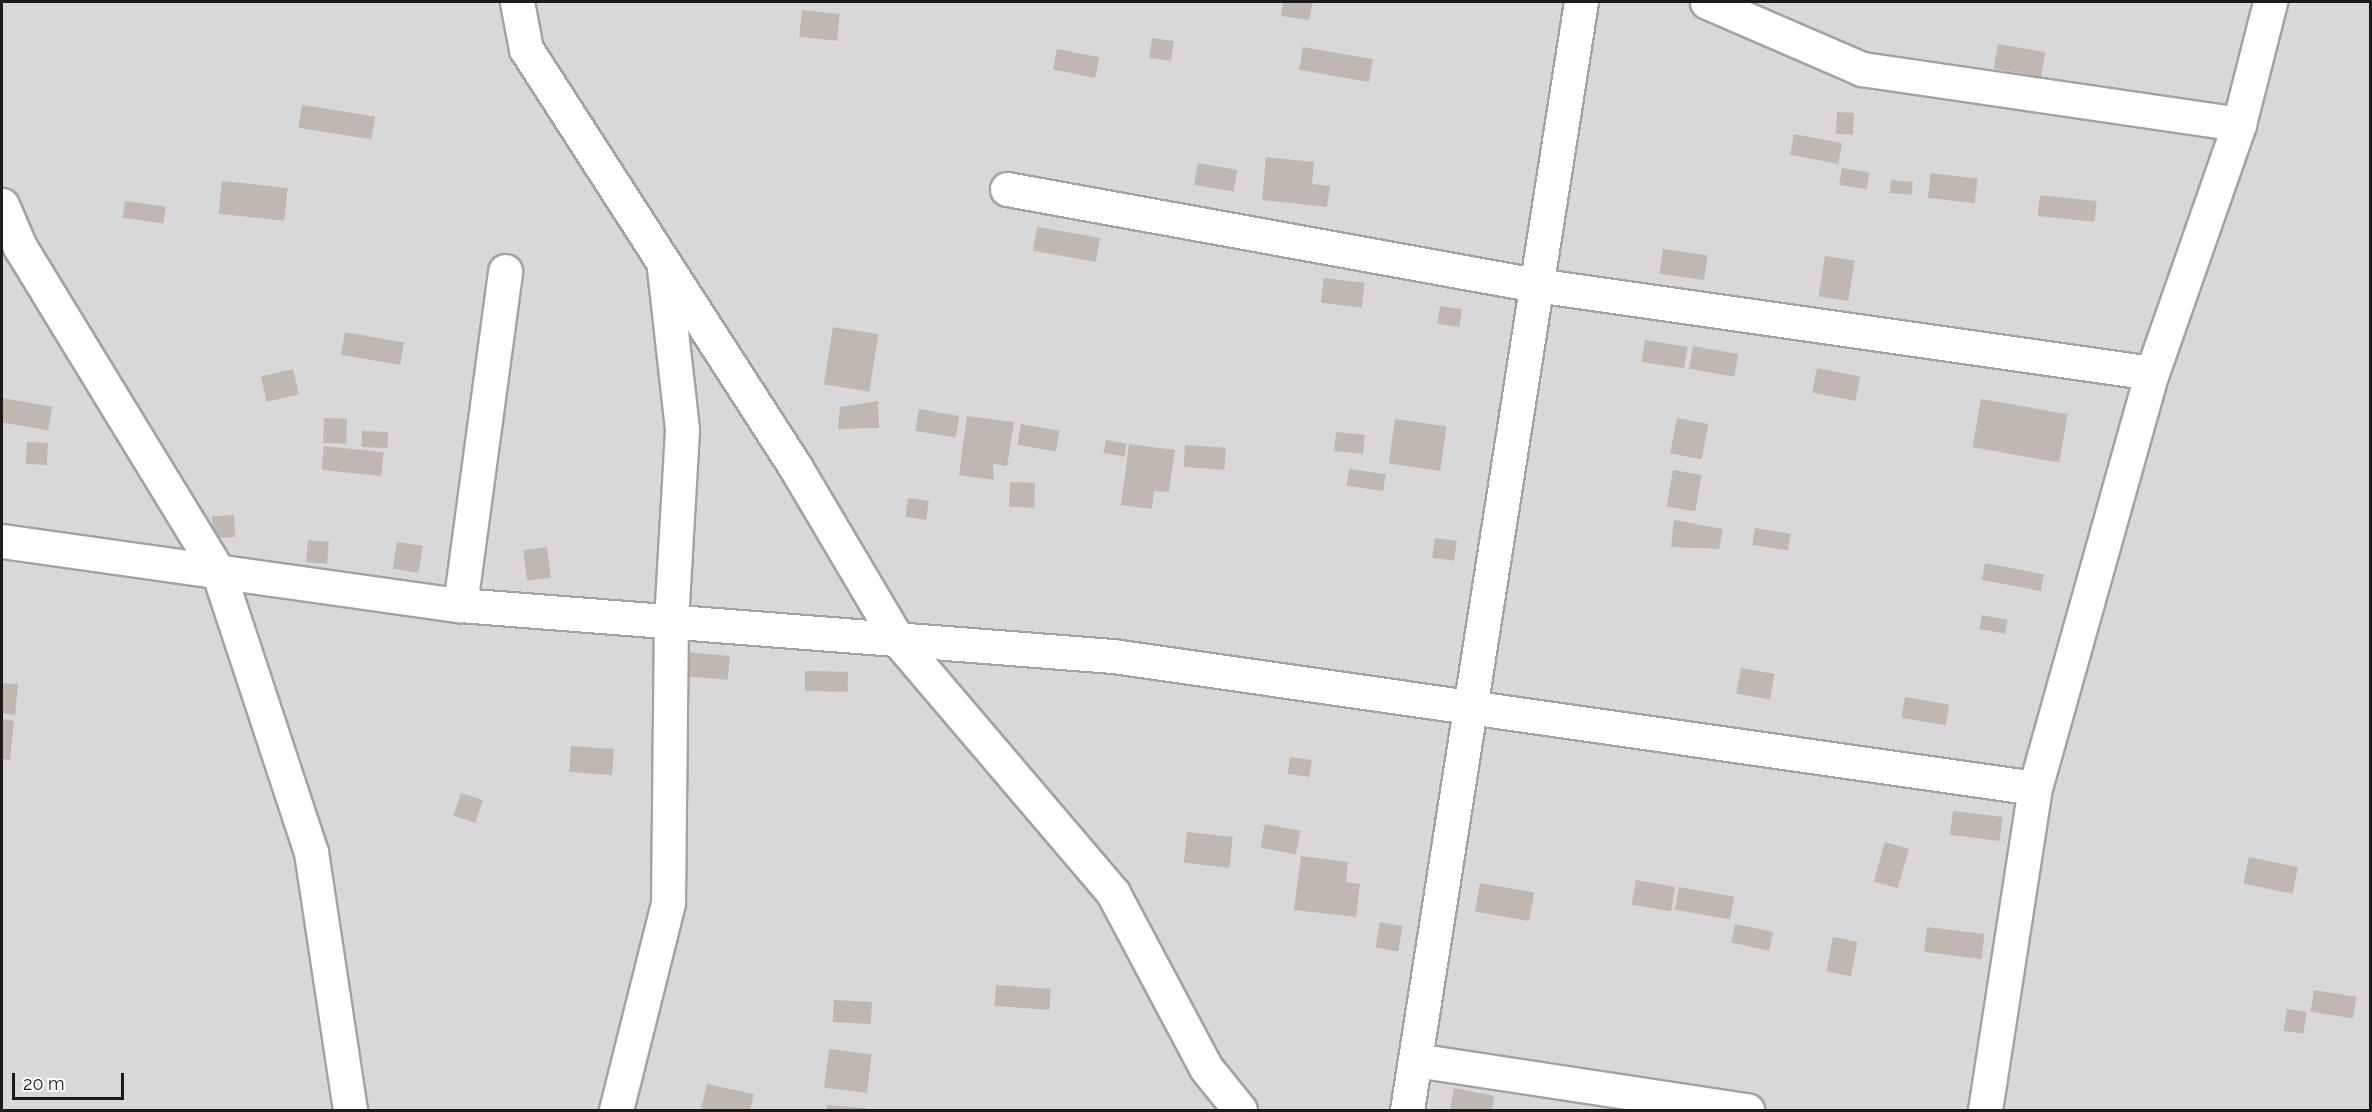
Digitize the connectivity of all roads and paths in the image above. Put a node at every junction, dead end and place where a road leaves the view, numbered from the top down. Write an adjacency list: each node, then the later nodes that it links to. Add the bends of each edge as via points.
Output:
1 (517, 2): 8 (street, via 526,49)
2 (1581, 2): 10 (street)
3 (1707, 2): 5 (street, via 1862,69)
4 (2270, 2): 5 (street)
5 (2239, 124): 11 (street)
6 (1007, 189): 10 (street)
7 (2, 205): 13 (street, via 20,247)
8 (663, 261): 15 (street, via 682,429); 16 (street)
9 (505, 271): 14 (street)
10 (1536, 285): 11 (street); 17 (street)
11 (2152, 373): 18 (street)
12 (2, 540): 13 (street)
13 (218, 571): 14 (street); 20 (street, via 311,852)
14 (460, 604): 15 (street)
15 (671, 621): 16 (street); 21 (street, via 668,903)
16 (897, 639): 17 (street, via 1113,656); 22 (street, via 1113,893 1206,1068)
17 (1470, 708): 18 (street); 19 (street)
18 (2035, 788): 25 (street)
19 (1415, 1060): 23 (street); 24 (street)
20 (350, 1110)
21 (616, 1110)
22 (1240, 1110)
23 (1407, 1110)
24 (1748, 1110)
25 (1985, 1110)

